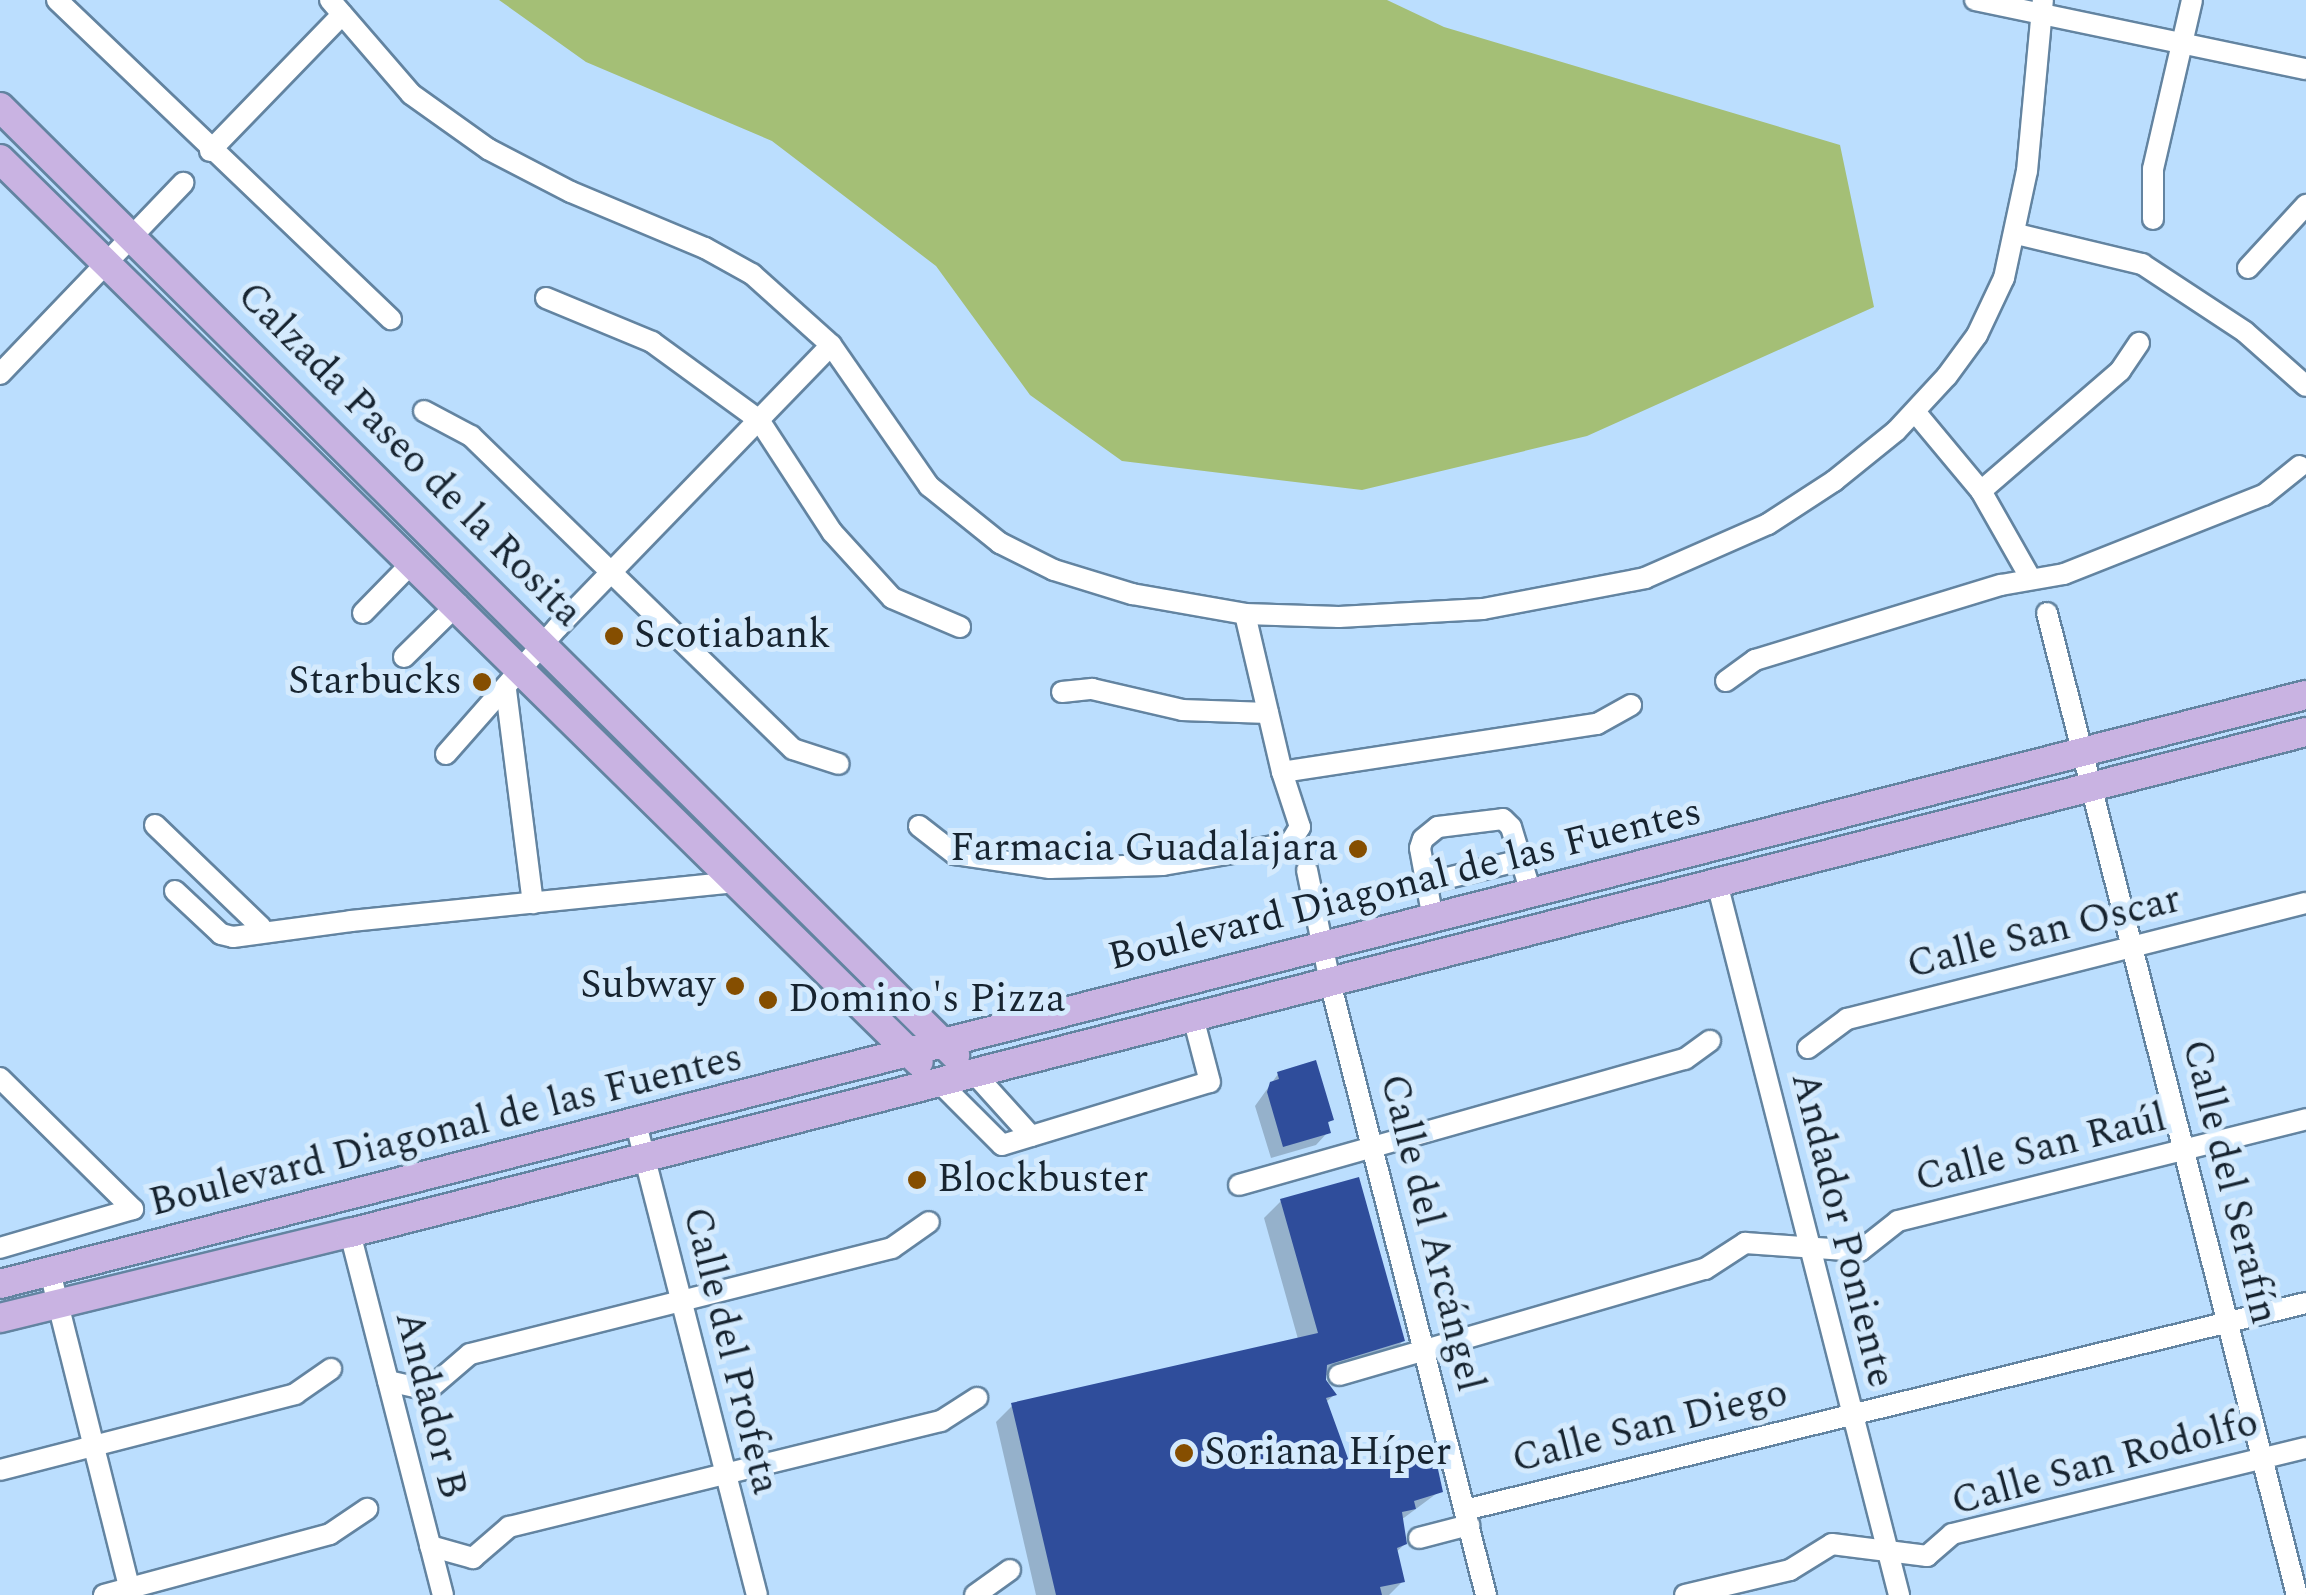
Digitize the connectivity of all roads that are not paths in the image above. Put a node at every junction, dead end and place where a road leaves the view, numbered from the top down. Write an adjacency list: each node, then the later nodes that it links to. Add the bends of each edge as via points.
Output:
1 (57, 0): 9 (street)
2 (1974, 0): 4 (street)
3 (2192, 0): 6 (street)
4 (2042, 7): 6 (street); 14 (street)
5 (336, 8): 9 (street); 21 (street, via 387,70 441,118 571,192 752,274)
6 (2183, 43): 7 (street); 13 (street, via 2154,170)
7 (2306, 69)
8 (0, 106): 15 (main road, Calzada Paseo de la Rosita)
9 (210, 151): 19 (street)
10 (0, 159): 16 (main road, Calzada Paseo de la Rosita)
11 (183, 183): 15 (street)
12 (2306, 205): 17 (street)
13 (2154, 219)
14 (2017, 234): 23 (street, via 2142,264 2197,296); 25 (street, via 1978,335)
15 (132, 236): 16 (street); 37 (main road, Calzada Paseo de la Rosita)
16 (106, 263): 22 (street); 29 (main road, Calzada Paseo de la Rosita)
17 (2248, 268)
18 (546, 298): 26 (street, via 652,342)
19 (392, 319)
20 (2140, 343): 28 (street, via 2120,371)
21 (831, 345): 26 (street); 35 (street, via 929,486 1000,543 1054,570 1132,594)
22 (0, 374)
23 (2306, 386)
24 (424, 411): 30 (street, via 471,436)
25 (1916, 413): 28 (street); 35 (street, via 1834,481 1768,524 1644,578 1449,613)
26 (759, 420): 30 (street); 36 (street, via 832,532 892,598)
27 (2300, 466): 31 (street, via 2264,495 2064,574)
28 (1981, 491): 31 (street)
29 (414, 562): 32 (main road, Calzada Paseo de la Rosita); 34 (street)
30 (611, 572): 37 (street); 48 (street, via 793,749)
31 (2030, 580): 40 (street, via 1754,660)
32 (458, 604): 38 (street); 39 (main road, Calzada Paseo de la Rosita)
33 (2048, 613): 46 (street, Calle del Serafín)
34 (363, 614)
35 (1245, 614): 44 (street)
36 (960, 627)
37 (543, 645): 39 (street); 69 (main road, Calzada Paseo de la Rosita)
38 (404, 658)
39 (515, 680): 47 (street); 55 (main road, Calzada Paseo de la Rosita); 60 (street)
40 (1726, 681)
41 (1062, 692): 44 (street, via 1092,689 1182,710)
42 (2306, 695): 46 (main road, Boulevard Diagonal de las Fuentes)
43 (1631, 705): 49 (street, via 1596,724)
44 (1268, 714): 49 (street)
45 (2306, 732): 50 (main road, Boulevard Diagonal de las Fuentes)
46 (2086, 751): 50 (street, Calle del Serafín); 59 (main road, Boulevard Diagonal de las Fuentes)
47 (446, 754)
48 (840, 764)
49 (1282, 772): 52 (street, via 1300,827 1290,843 1164,865 1050,868 954,854)
50 (2094, 785): 57 (main road, Boulevard Diagonal de las Fuentes); 64 (street, Calle del Serafín)
51 (156, 825): 63 (street)
52 (919, 826)
53 (1522, 860): 56 (street); 56 (street, via 1502,818 1438,827 1420,848); 59 (street)
54 (1307, 870): 65 (street, Calle del Arcángel)
55 (738, 882): 60 (street); 71 (main road, Calzada Paseo de la Rosita)
56 (1427, 883): 62 (street)
57 (1717, 883): 66 (main road, Boulevard Diagonal de las Fuentes); 84 (street, Andador Poniente)
58 (174, 891): 60 (street, via 234,938)
59 (1532, 893): 62 (main road, Boulevard Diagonal de las Fuentes)
60 (533, 902)
61 (2306, 903): 64 (street, Calle San Oscar)
62 (1433, 919): 65 (main road, Boulevard Diagonal de las Fuentes)
63 (261, 927)
64 (2134, 946): 70 (street, Calle San Oscar, via 1847,1019); 79 (street, Calle del Serafín)
65 (1322, 947): 66 (street, Calle del Arcángel); 69 (main road, Boulevard Diagonal de las Fuentes)
66 (1330, 982): 67 (main road, Boulevard Diagonal de las Fuentes); 78 (street, Calle del Arcángel)
67 (1193, 1017): 72 (main road, Boulevard Diagonal de las Fuentes); 77 (street, via 1210,1082)
68 (1710, 1041): 78 (street, via 1685,1059)
69 (944, 1044): 71 (main road, Boulevard Diagonal de las Fuentes); 72 (main road, Calzada Paseo de la Rosita)
70 (1808, 1048)
71 (911, 1053): 74 (main road, Calzada Paseo de la Rosita); 76 (main road, Boulevard Diagonal de las Fuentes)
72 (974, 1073): 74 (main road, Boulevard Diagonal de las Fuentes); 77 (street)
73 (0, 1078): 85 (street, via 133,1210)
74 (939, 1082): 77 (street, via 1002,1145); 80 (main road, Boulevard Diagonal de las Fuentes)
75 (2306, 1119): 79 (street, Calle San Raúl)
76 (636, 1124): 80 (street, Calle del Profeta); 86 (main road, Boulevard Diagonal de las Fuentes)
77 (1032, 1136)
78 (1373, 1149): 81 (street); 93 (street, Calle del Arcángel)
79 (2184, 1149): 84 (street, Calle San Raúl, via 1898,1220 1860,1250); 92 (street, Calle del Serafín)
80 (645, 1158): 83 (main road, Boulevard Diagonal de las Fuentes); 88 (street, Calle del Profeta)
81 (1238, 1185)
82 (929, 1222): 88 (street, via 892,1248)
83 (350, 1233): 89 (main road, Boulevard Diagonal de las Fuentes); 96 (street, Andador B)
84 (1810, 1247): 93 (street, via 1745,1243 1704,1269); 98 (street, Andador Poniente)
85 (0, 1248)
86 (50, 1272): 87 (main road, Boulevard Diagonal de las Fuentes); 89 (street)
87 (0, 1284)
88 (682, 1302): 96 (street, via 470,1354 428,1390); 103 (street, Calle del Profeta)
89 (58, 1303): 91 (main road, Boulevard Diagonal de las Fuentes); 99 (street)
90 (2306, 1303): 92 (street, Calle San Diego)
91 (0, 1318)
92 (2228, 1322): 98 (street, Calle San Diego); 101 (street, Calle del Serafín)
93 (1425, 1352): 95 (street); 105 (street, Calle del Arcángel)
94 (332, 1370): 99 (street, via 295,1394)
95 (1339, 1375)
96 (388, 1381): 107 (street, Andador B)
97 (977, 1398): 103 (street, via 941,1422)
98 (1852, 1412): 105 (street, Calle San Diego); 108 (street, Andador Poniente)
99 (94, 1446): 102 (street); 110 (street)
100 (2306, 1448): 101 (street, Calle San Rodolfo)
101 (2262, 1458): 108 (street, Calle San Rodolfo, via 1952,1534 1927,1556); 118 (street, Calle del Serafín)
102 (0, 1470)
103 (726, 1474): 107 (street, via 509,1527 472,1558); 113 (street, Calle del Profeta)
104 (367, 1509): 110 (street, via 330,1534)
105 (1467, 1518): 106 (street, Calle San Diego); 115 (street, Calle del Arcángel)
106 (1419, 1538)
107 (430, 1546): 112 (street, Andador B)
108 (1887, 1547): 116 (street, via 1832,1544 1790,1570); 117 (street, Andador Poniente)
109 (1010, 1570): 114 (street)
110 (130, 1592): 111 (street)
111 (104, 1595)
112 (443, 1595)
113 (756, 1595)
114 (975, 1595)
115 (1486, 1595)
116 (1685, 1595)
117 (1899, 1595)
118 (2297, 1595)

